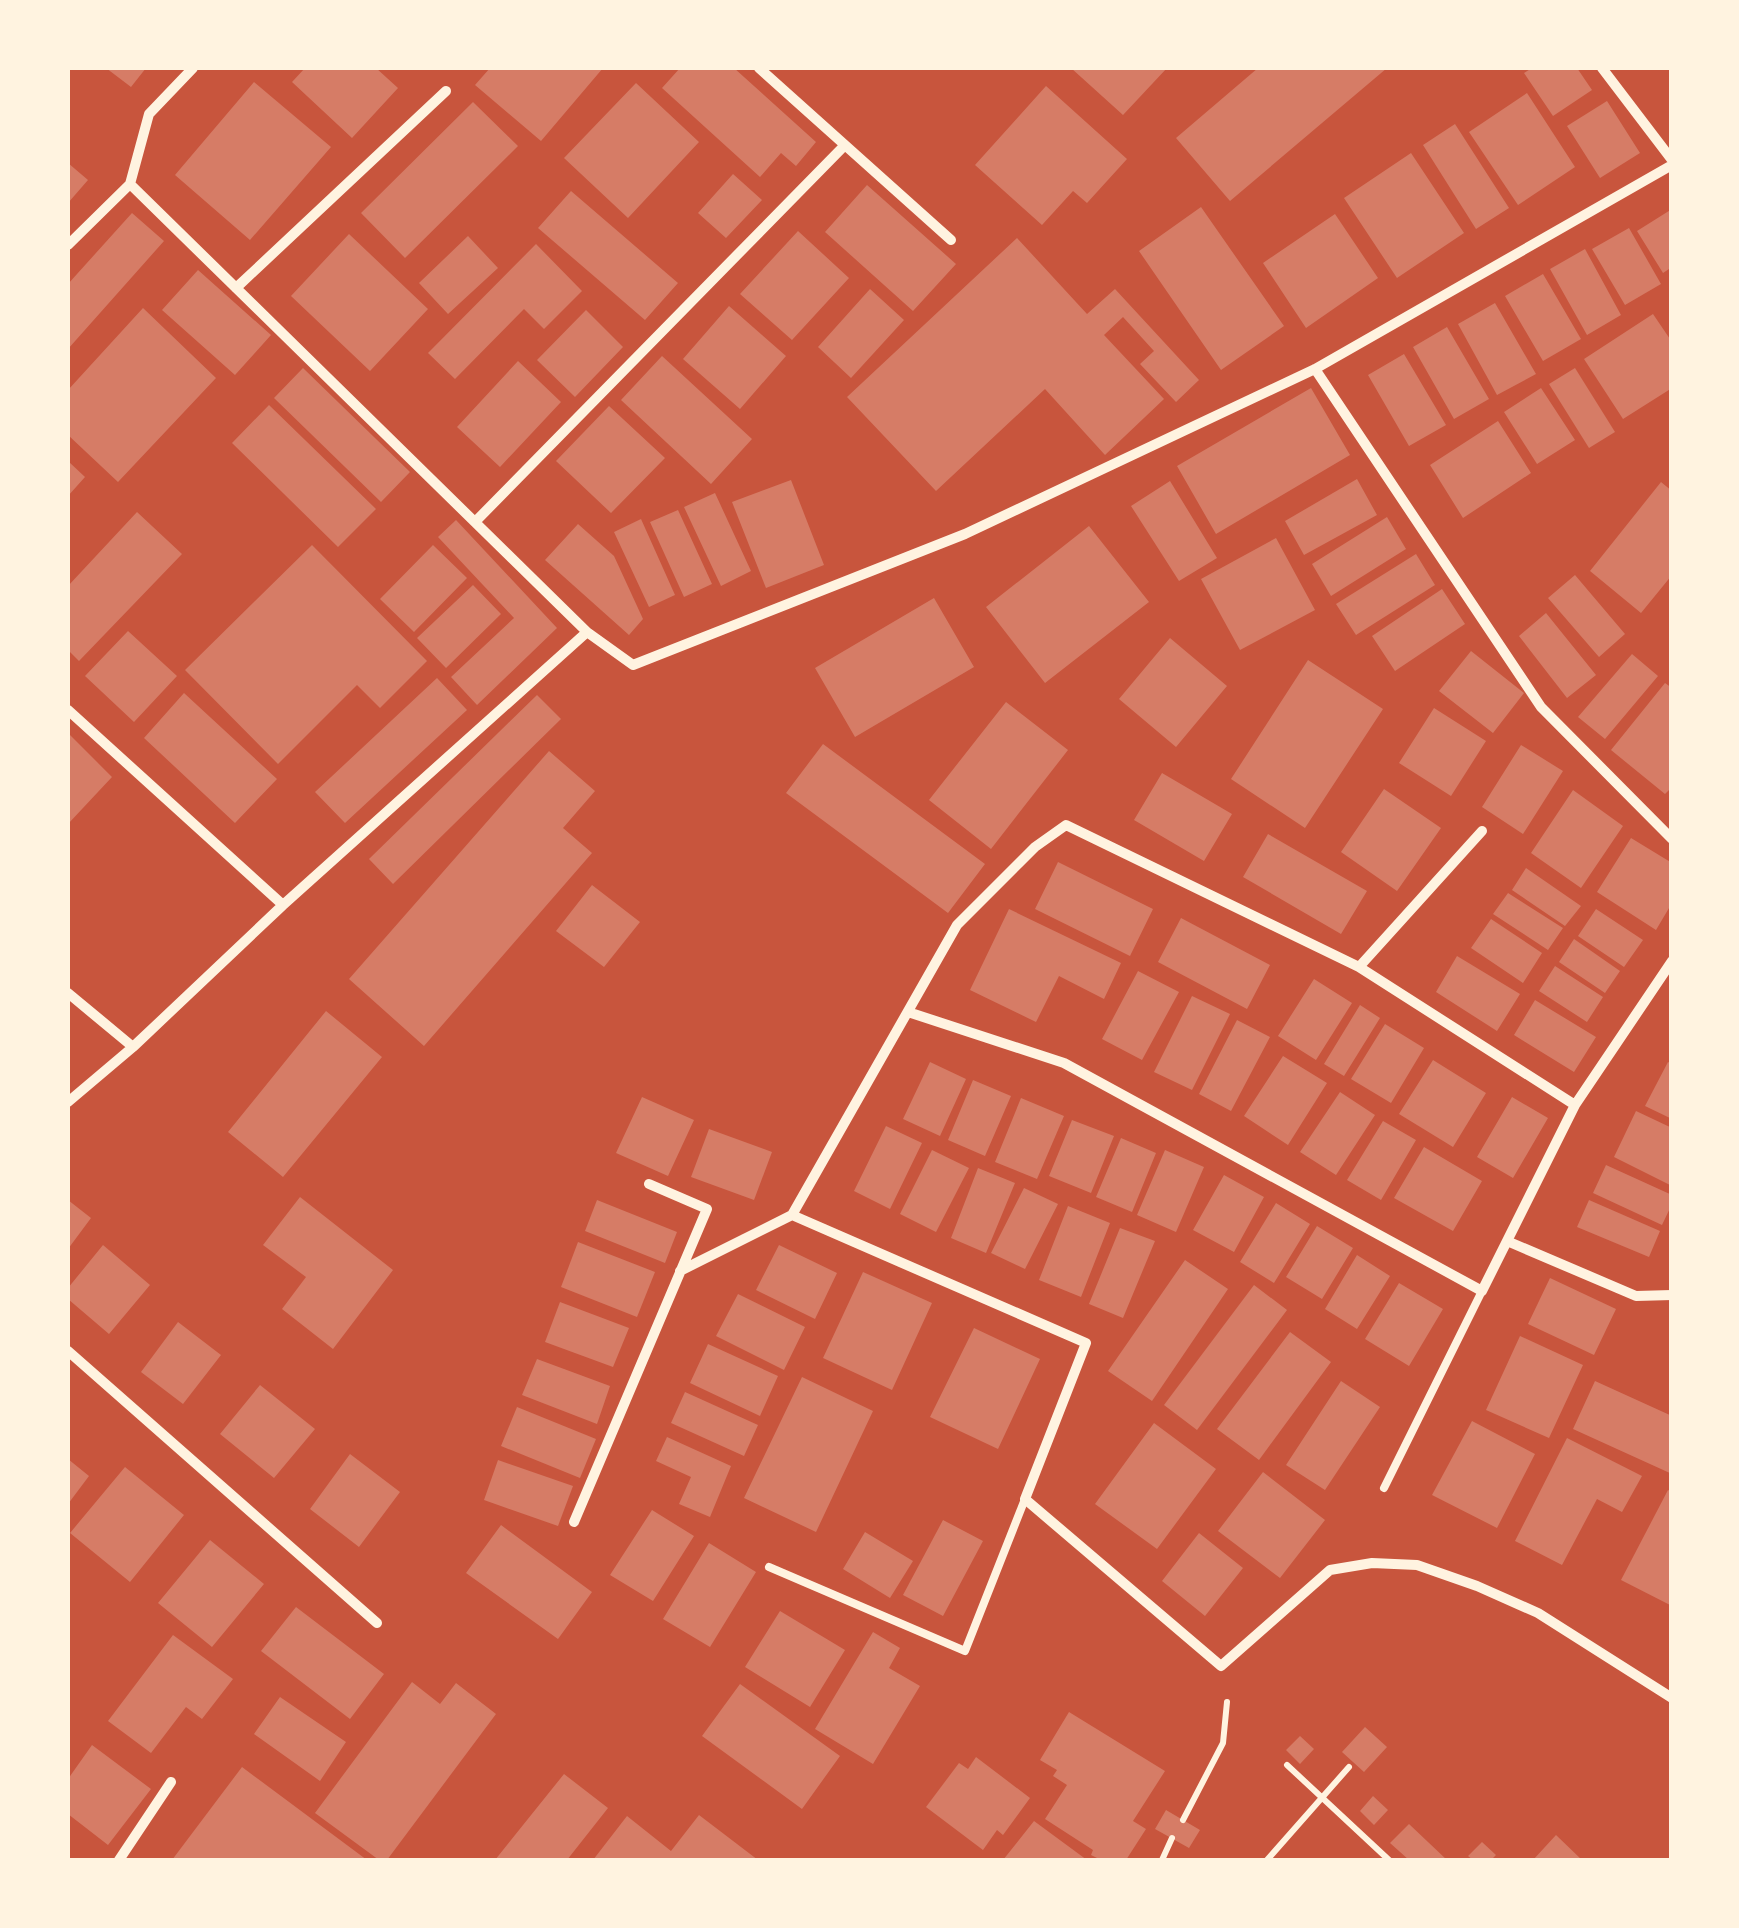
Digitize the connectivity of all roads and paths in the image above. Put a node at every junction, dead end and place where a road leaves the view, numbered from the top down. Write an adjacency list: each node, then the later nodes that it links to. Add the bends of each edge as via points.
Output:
1 (193, 68): 7 (street, via 150,114)
2 (758, 68): 5 (street)
3 (1602, 68): 6 (street)
4 (446, 91): 10 (street)
5 (846, 145): 8 (street); 12 (street)
6 (1672, 162): 11 (street)
7 (130, 184): 9 (street); 10 (street)
8 (951, 240)
9 (68, 245)
10 (236, 288): 12 (street)
11 (1315, 369): 13 (street, via 964,534 633,665); 16 (street, via 1540,707)
12 (475, 522): 13 (street)
13 (587, 632): 17 (street)
14 (68, 710): 17 (street)
15 (1482, 831): 19 (street)
16 (1672, 838)
17 (282, 905): 22 (street)
18 (1672, 961): 24 (street)
19 (1359, 967): 21 (street, via 1066,825 957,925); 24 (street)
20 (68, 993): 22 (street)
21 (908, 1012): 26 (street); 29 (street, via 1064,1064)
22 (133, 1047): 23 (street)
23 (68, 1102)
24 (1574, 1105): 27 (street)
25 (649, 1184): 28 (street, via 707,1209)
26 (792, 1215): 28 (street); 33 (street, via 1086,1343)
27 (1508, 1241): 29 (street); 30 (street, via 1636,1296)
28 (680, 1271): 34 (street)
29 (1482, 1291): 32 (lane)
30 (1672, 1295)
31 (68, 1351): 36 (street)
32 (1384, 1488)
33 (1025, 1500): 35 (lane, via 965,1650); 37 (street)
34 (574, 1522)
35 (769, 1567)
36 (377, 1623)
37 (1221, 1666): 38 (street, via 1330,1570 1372,1562 1417,1565 1538,1613); 43 (path, via 1228,1708 1223,1744)
38 (1672, 1698)
39 (1287, 1766): 42 (path)
40 (1349, 1767): 42 (path)
41 (171, 1782): 45 (street)
42 (1321, 1798): 47 (path); 48 (path)
43 (1183, 1820)
44 (1172, 1838): 46 (path)
45 (118, 1860)
46 (1162, 1860)
47 (1267, 1860)
48 (1390, 1860)

